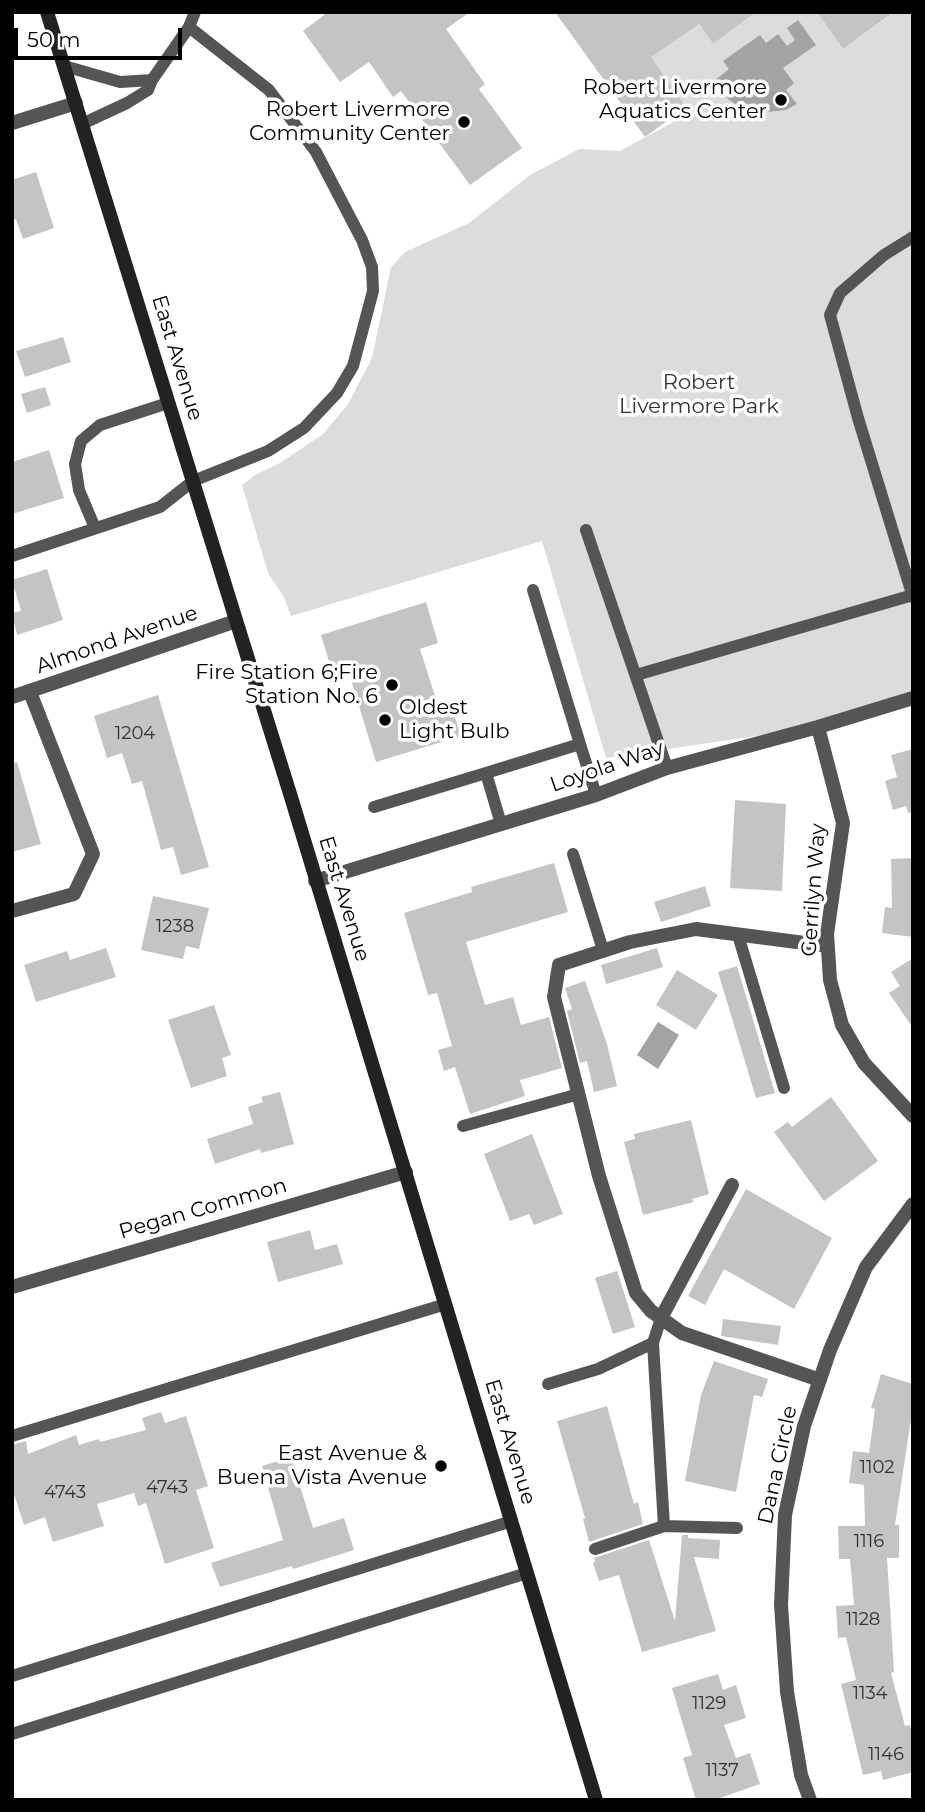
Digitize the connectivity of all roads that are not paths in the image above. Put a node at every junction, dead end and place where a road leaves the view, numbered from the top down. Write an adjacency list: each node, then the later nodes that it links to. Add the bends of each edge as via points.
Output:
1 (47, 12): 4 (main road, East Avenue)
2 (195, 12): 3 (lane)
3 (189, 27): 5 (lane); 11 (lane, via 269,90 316,152 363,243 372,267 373,291 353,366 337,393 304,428 268,451)
4 (64, 66): 5 (lane, via 120,82); 6 (main road, East Avenue)
5 (152, 79): 8 (lane, via 148,90)
6 (76, 103): 7 (street); 8 (main road, East Avenue)
7 (12, 124)
8 (82, 124): 10 (main road, East Avenue)
9 (913, 237): 16 (lane, via 840,293 830,315)
10 (168, 403): 11 (main road, East Avenue); 12 (lane, via 100,425 81,440 75,464 79,490)
11 (193, 481): 12 (lane, via 160,507); 17 (main road, East Avenue)
12 (95, 528): 14 (lane)
13 (586, 530): 18 (lane)
14 (12, 556)
15 (533, 590): 23 (lane)
16 (913, 596): 18 (lane)
17 (236, 621): 19 (street, Almond Avenue); 30 (main road, East Avenue)
18 (636, 675): 24 (lane)
19 (30, 692): 20 (street, Almond Avenue); 31 (street, via 93,854 74,894)
20 (12, 697)
21 (913, 698): 22 (street, Loyola Way)
22 (818, 727): 24 (street, Loyola Way); 33 (street, Gerrilyn Way, via 843,823)
23 (580, 744): 25 (lane); 26 (lane)
24 (667, 768): 26 (street, Loyola Way)
25 (486, 773): 27 (lane); 28 (lane)
26 (596, 795): 28 (street, Loyola Way)
27 (374, 807)
28 (501, 824): 30 (street, Loyola Way)
29 (573, 854): 34 (lane)
30 (316, 881): 39 (main road, East Avenue)
31 (12, 911)
32 (738, 935): 33 (street); 34 (street, via 696,929); 35 (lane)
33 (828, 946): 37 (street, Gerrilyn Way, via 830,979 842,1026 864,1063)
34 (603, 950): 36 (street, via 559,965 554,997)
35 (784, 1088)
36 (579, 1094): 38 (lane); 44 (street, via 636,1293)
37 (913, 1116)
38 (463, 1126)
39 (406, 1172): 42 (street, Pegan Common); 43 (main road, East Avenue)
40 (732, 1185): 44 (street)
41 (913, 1203): 46 (street, Dana Circle, via 866,1267)
42 (12, 1287)
43 (446, 1304): 48 (lane); 49 (main road, East Avenue)
44 (661, 1318): 45 (lane); 46 (street, via 682,1333)
45 (653, 1343): 47 (lane, via 598,1369); 50 (lane)
46 (820, 1380): 57 (street, Dana Circle, via 804,1426 785,1515 781,1605 787,1692)
47 (548, 1384)
48 (12, 1436)
49 (512, 1521): 53 (main road, East Avenue); 54 (lane)
50 (664, 1526): 51 (lane); 52 (lane)
51 (737, 1528)
52 (594, 1549)
53 (527, 1573): 55 (lane); 56 (main road, East Avenue)
54 (12, 1676)
55 (12, 1734)
56 (596, 1800)
57 (810, 1800)

